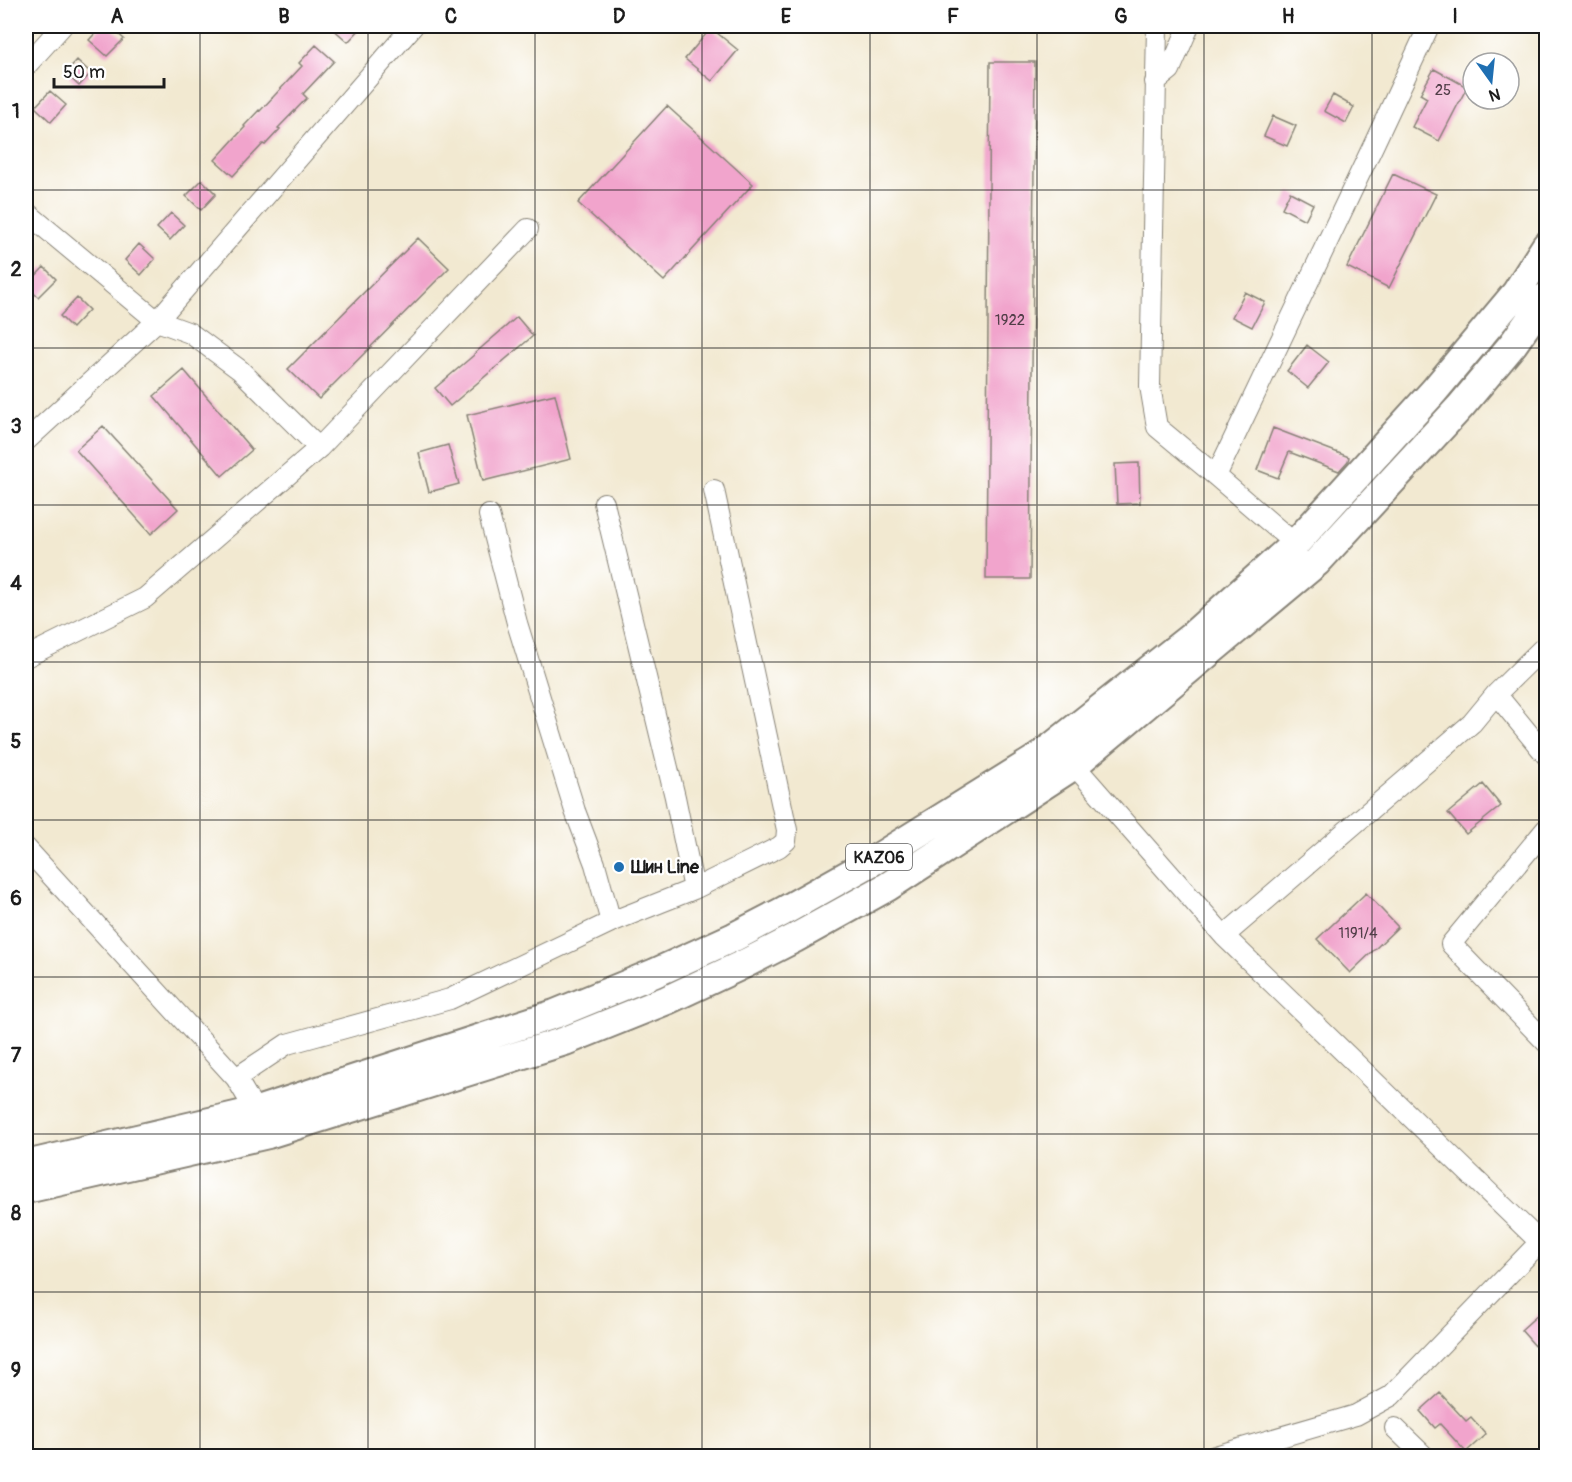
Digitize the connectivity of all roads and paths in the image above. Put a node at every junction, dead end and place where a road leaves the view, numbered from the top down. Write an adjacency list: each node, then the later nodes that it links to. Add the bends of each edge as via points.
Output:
1 (62, 26): 6 (street)
2 (413, 26): 12 (street)
3 (1157, 26): 7 (street)
4 (1189, 26): 7 (street, via 1170,70)
5 (1429, 26): 15 (street)
6 (26, 66)
7 (1155, 82): 15 (street, via 1150,386 1157,427)
8 (26, 212): 12 (street)
9 (528, 229): 14 (street)
10 (1546, 246): 19 (highway, KАZ06, via 1516,293 1434,391)
11 (1546, 297): 24 (highway, KАZ06, via 1461,406 1317,562)
12 (157, 321): 13 (street); 14 (street, via 190,333 240,370)
13 (26, 441)
14 (319, 448): 21 (street, via 145,598)
15 (1216, 476): 19 (street)
16 (714, 490): 27 (street, via 787,830 786,841 779,847)
17 (604, 502): 27 (street)
18 (489, 515): 28 (street, via 517,622)
19 (1294, 544): 32 (highway, KАZ06, via 1191,637 1038,758 873,861 734,937 655,973)
20 (1546, 645): 22 (street)
21 (26, 657)
22 (1496, 694): 23 (street); 29 (street, via 1472,723)
23 (1546, 755)
24 (1074, 765): 29 (street); 32 (highway, KАZ06, via 887,887 795,938 667,1000 566,1041)
25 (1546, 829): 30 (street, via 1451,944)
26 (26, 848): 31 (street)
27 (694, 889): 28 (street)
28 (611, 922): 31 (street, via 450,999 287,1044)
29 (1224, 936): 35 (street)
30 (1546, 1042)
31 (236, 1078): 32 (street)
32 (262, 1123): 33 (highway, KАZ06); 34 (highway, KАZ06)
33 (26, 1165)
34 (26, 1189)
35 (1543, 1245): 37 (street, via 1391,1396 1356,1414)
36 (1395, 1428): 38 (street)
37 (1215, 1456)
38 (1424, 1456)

